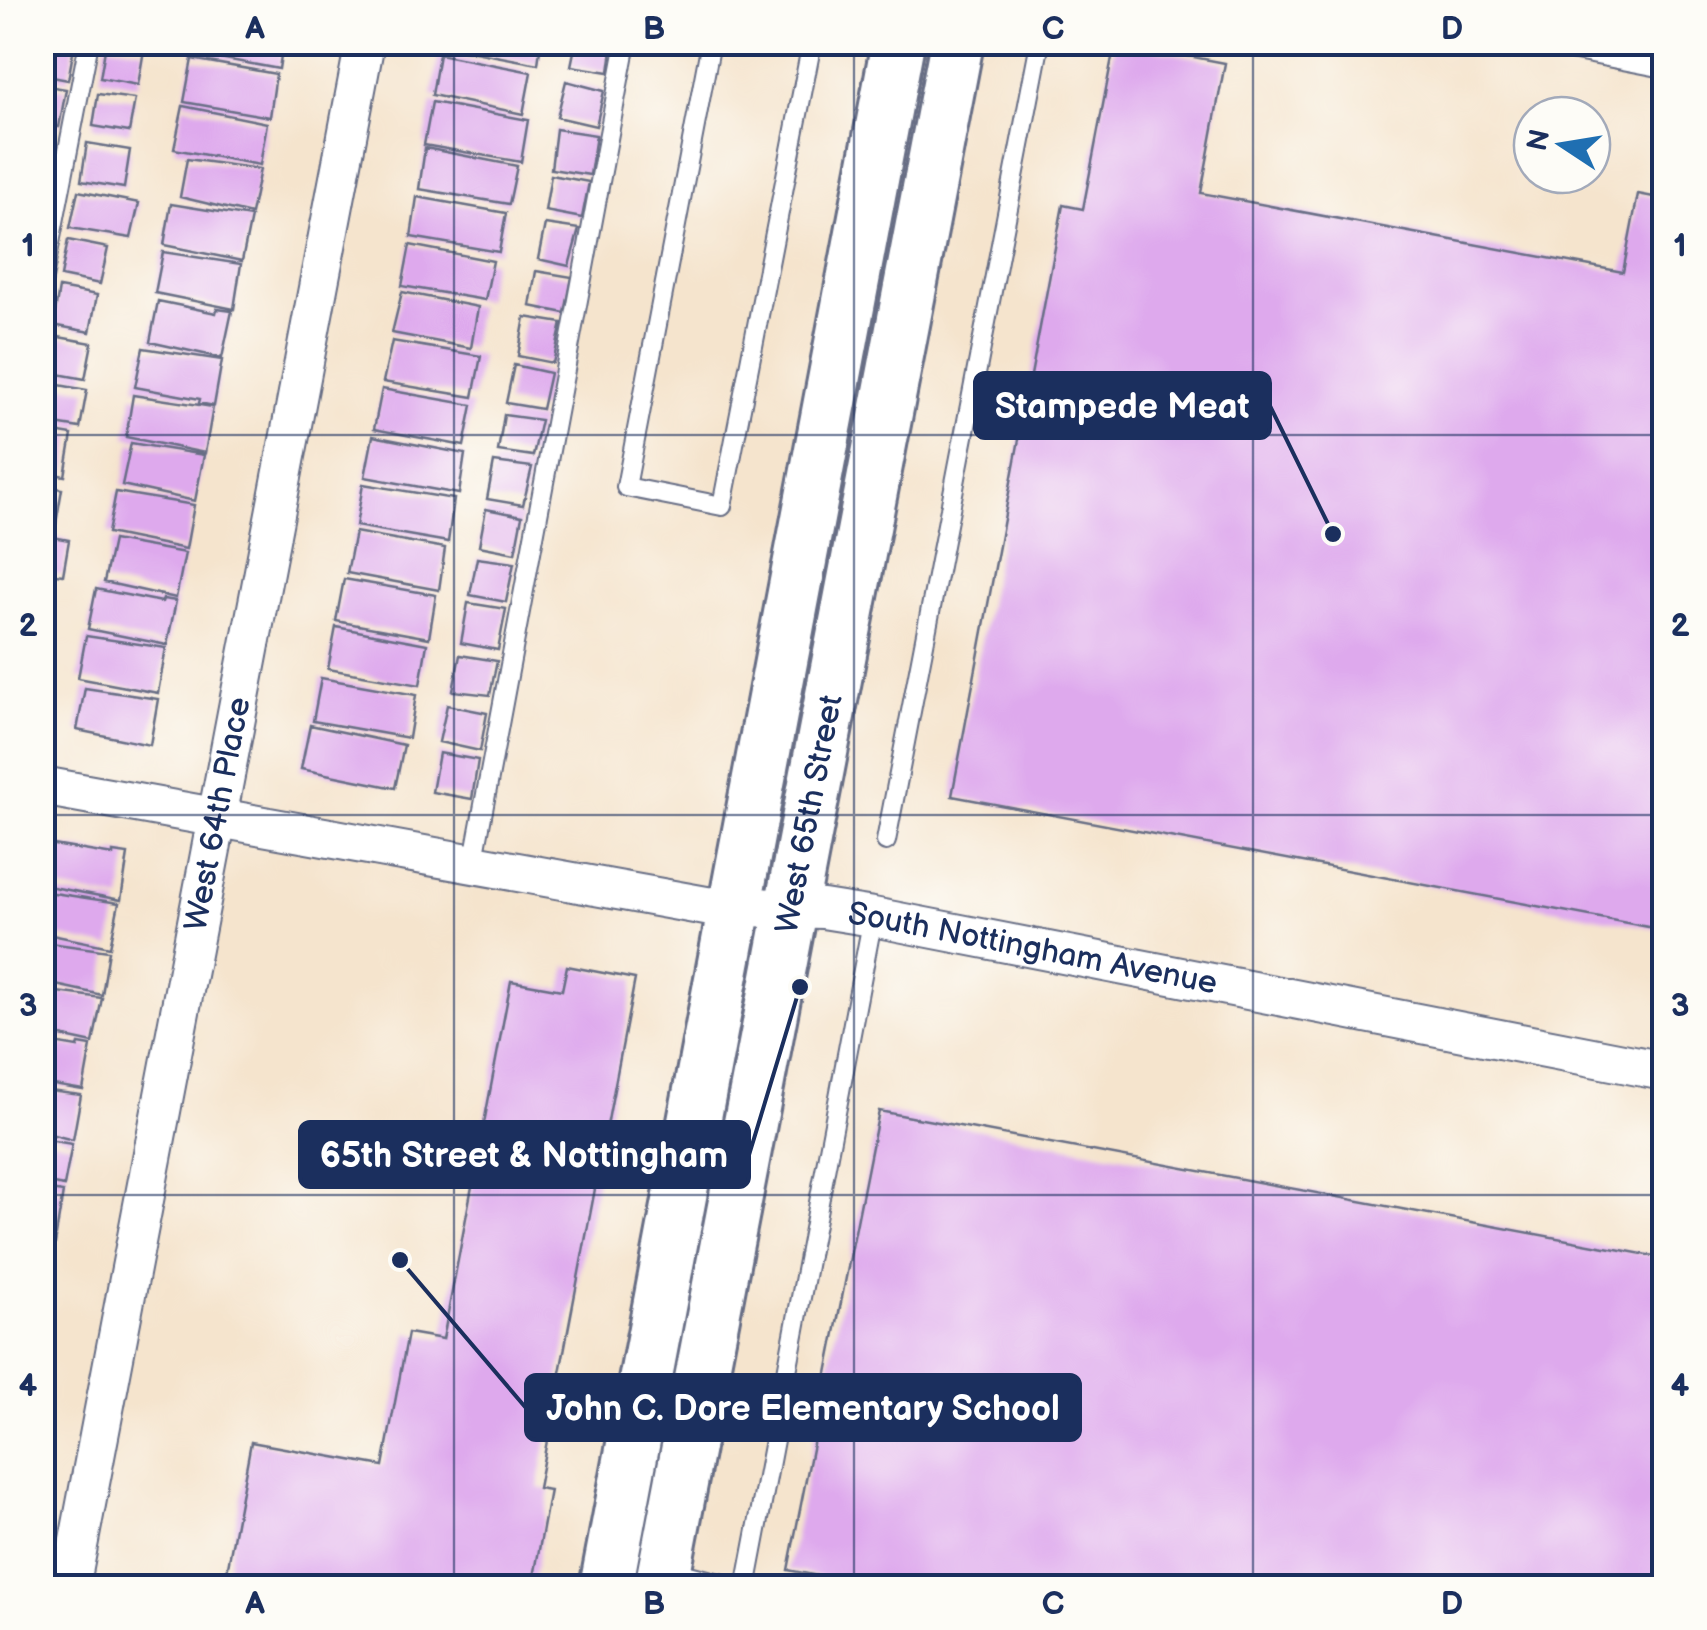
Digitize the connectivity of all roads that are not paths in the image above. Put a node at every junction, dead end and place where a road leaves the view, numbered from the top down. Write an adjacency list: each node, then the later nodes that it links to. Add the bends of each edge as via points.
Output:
1 (89, 42): 13 (lane)
2 (364, 42): 15 (street, West 64th Place)
3 (626, 42): 17 (lane)
4 (711, 42): 5 (lane, via 626,487 722,506)
5 (812, 42)
6 (898, 42): 18 (street, West 65th Street)
7 (956, 42): 19 (street, West 65th Street)
8 (1040, 42): 16 (lane)
9 (1528, 42): 11 (lane)
10 (1646, 42): 11 (lane)
11 (1640, 63): 12 (lane)
12 (1664, 68)
13 (42, 284)
14 (42, 786): 15 (street, South Nottingham Avenue)
15 (216, 818): 17 (street, South Nottingham Avenue); 23 (street, West 64th Place)
16 (886, 841)
17 (474, 864): 18 (street, South Nottingham Avenue)
18 (735, 907): 19 (street, South Nottingham Avenue); 24 (street, West 65th Street)
19 (792, 908): 20 (street, South Nottingham Avenue); 22 (street, West 65th Street)
20 (873, 917): 21 (street, South Nottingham Avenue); 26 (lane)
21 (1664, 1071)
22 (663, 1578): 25 (lane, via 696,1574)
23 (70, 1588)
24 (606, 1588)
25 (738, 1588)
26 (746, 1588)

